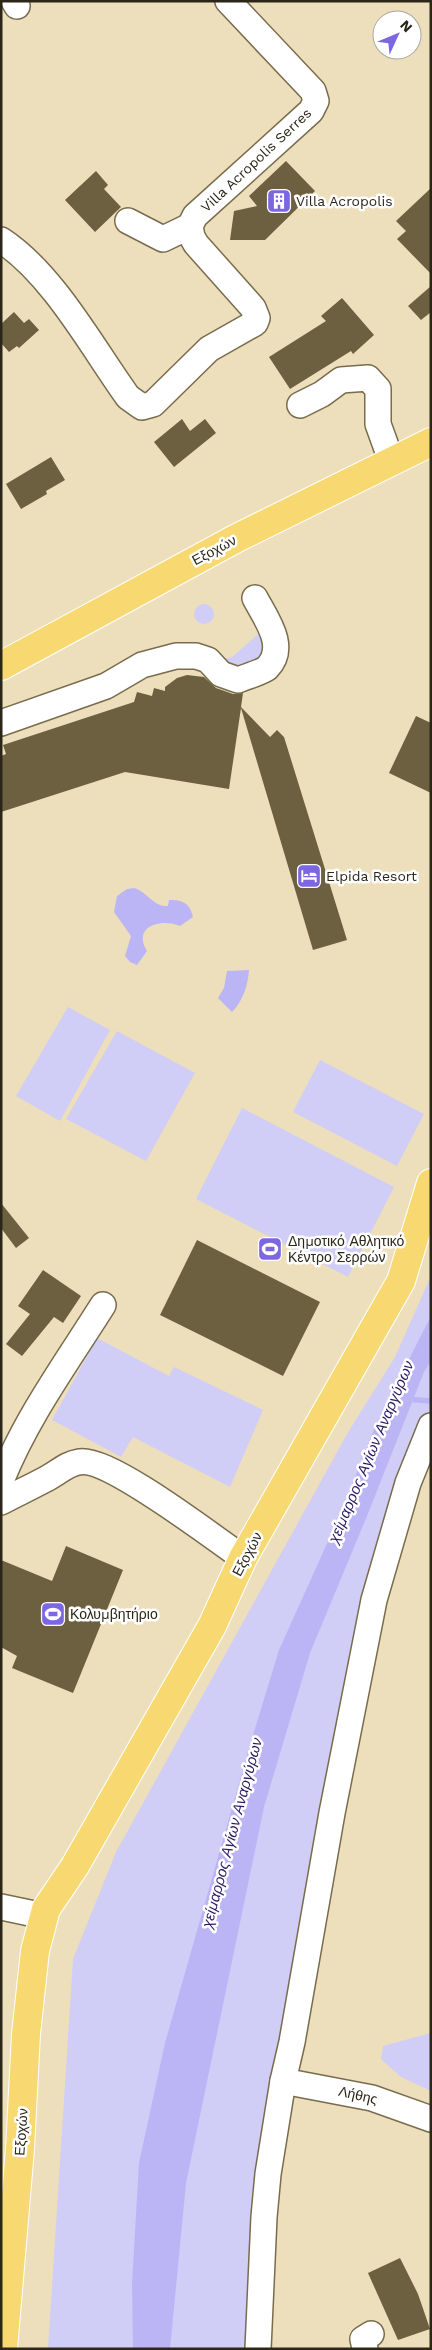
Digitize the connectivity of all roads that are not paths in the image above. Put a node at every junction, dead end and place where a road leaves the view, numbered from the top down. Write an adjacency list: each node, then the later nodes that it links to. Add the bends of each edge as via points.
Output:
1 (228, 1): 3 (street, Villa Acropolis Serres, via 314,91 316,101 311,111 195,216)
2 (128, 220): 3 (street, via 163,240)
3 (190, 226): 4 (street, Villa Acropolis Serres, via 196,244 247,300 256,318 251,326 209,349 146,407 139,406 128,397 44,279)
4 (1, 240)
5 (300, 405): 7 (street, via 340,380 368,378 378,389 378,424)
6 (431, 442): 7 (main road, Εξοχών)
7 (391, 460): 9 (main road, Εξοχών, via 235,539)
8 (255, 598): 10 (street, via 275,636 276,654 266,669 238,680 221,674 208,660 176,656 142,665 106,686)
9 (1, 666)
10 (1, 722)
11 (431, 1184): 17 (main road, Εξοχών, via 401,1281)
12 (103, 1305): 14 (street, via 53,1383)
13 (431, 1426): 20 (street, via 408,1483 374,1600)
14 (7, 1444): 15 (street)
15 (1, 1481)
16 (1, 1502): 17 (street, via 64,1466 82,1461 97,1464 115,1472)
17 (244, 1558): 19 (main road, Εξοχών, via 212,1626)
18 (1, 1907): 19 (street)
19 (44, 1916): 22 (main road, Εξοχών, via 36,1951 26,2034)
20 (283, 2080): 21 (street, Λήθης, via 372,2098); 23 (street, via 264,2217)
21 (431, 2119)
22 (3, 2349)
23 (258, 2349)

